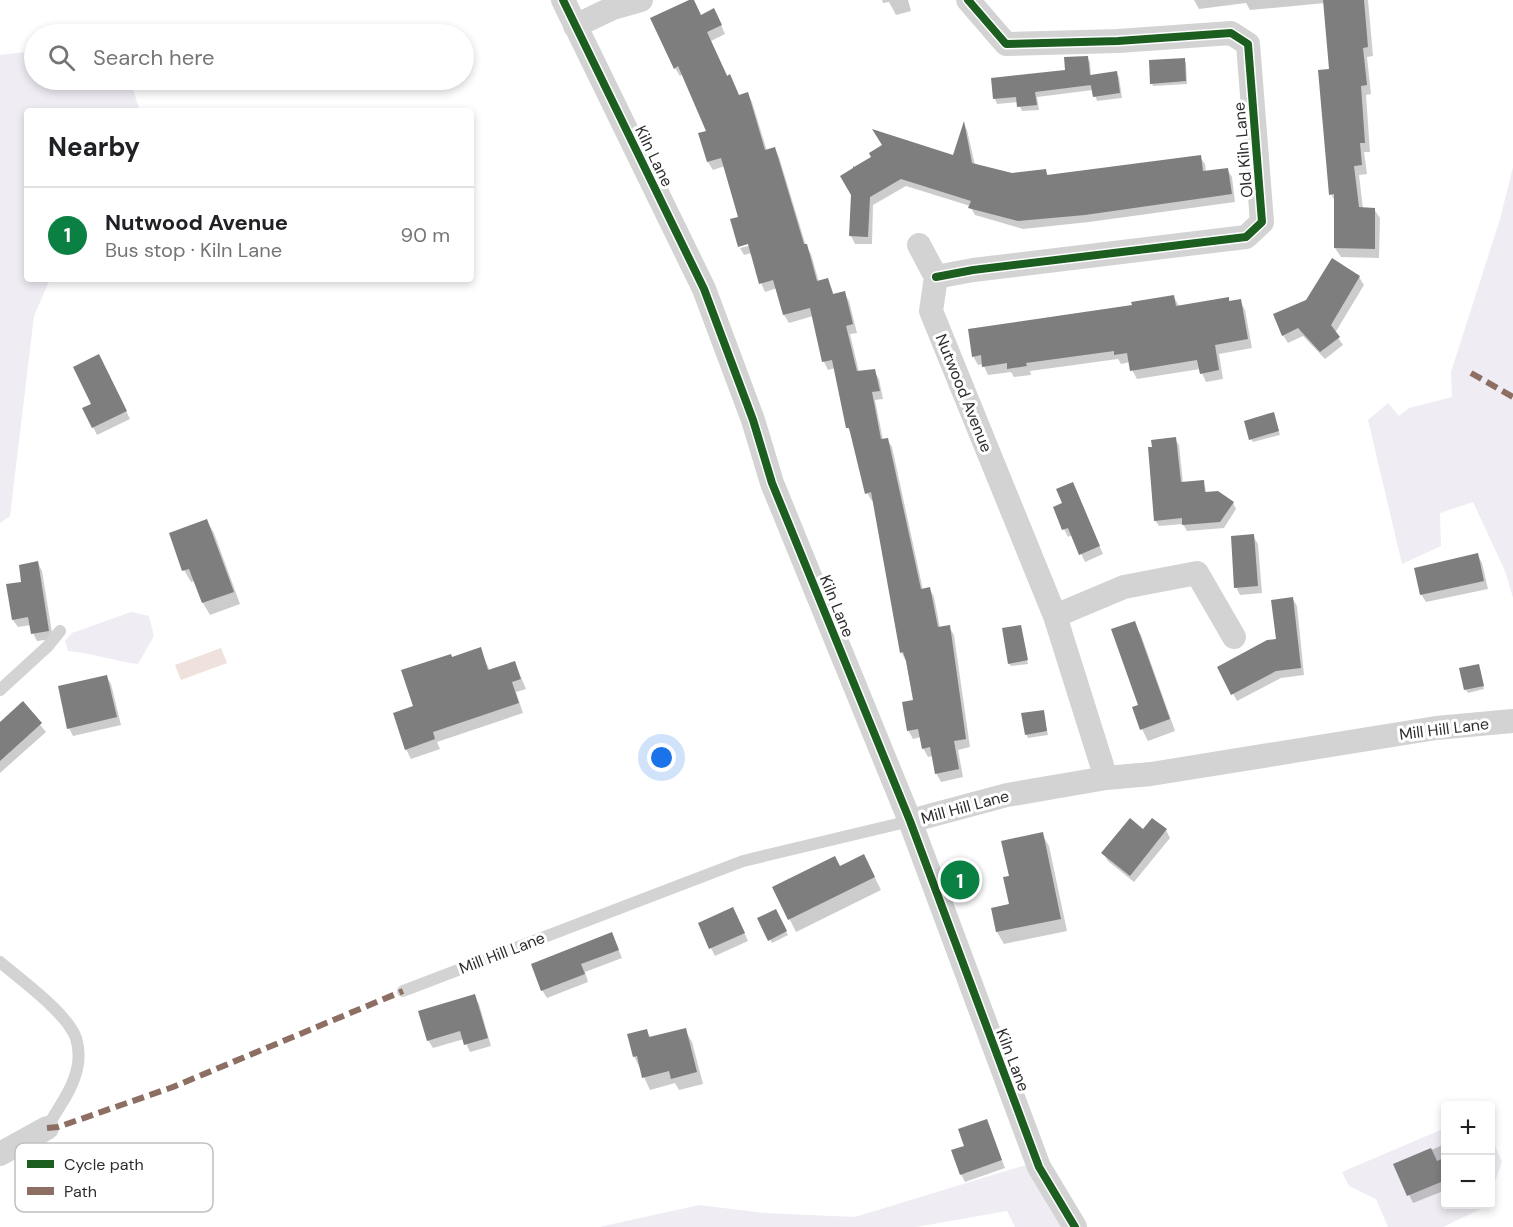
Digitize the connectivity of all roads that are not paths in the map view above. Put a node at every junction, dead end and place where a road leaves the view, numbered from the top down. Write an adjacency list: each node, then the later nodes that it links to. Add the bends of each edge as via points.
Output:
1 (563, 0): 4 (street, Kiln Lane)
2 (641, 0): 4 (street)
3 (968, 0): 6 (street, Old Kiln Lane, via 1006,44 1231,33 1248,44 1262,222 1246,237)
4 (575, 26): 13 (street, Kiln Lane, via 704,289 772,483)
5 (919, 245): 6 (street)
6 (936, 277): 7 (street, Nutwood Avenue, via 931,311)
7 (1055, 616): 9 (street, via 1124,587 1197,573); 12 (street, Nutwood Avenue)
8 (60, 631): 10 (lane)
9 (1234, 636)
10 (0, 690)
11 (1513, 721): 12 (street, Mill Hill Lane, via 1436,728)
12 (1106, 778): 13 (street, Mill Hill Lane, via 1007,795)
13 (910, 821): 15 (lane, Mill Hill Lane, via 743,861); 20 (street, Kiln Lane, via 1039,1167)
14 (0, 962): 16 (lane, via 62,1017 79,1050 70,1090)
15 (404, 991)
16 (47, 1128): 17 (street)
17 (20, 1143)
18 (15, 1146): 19 (street)
19 (0, 1154)
20 (1075, 1227)

